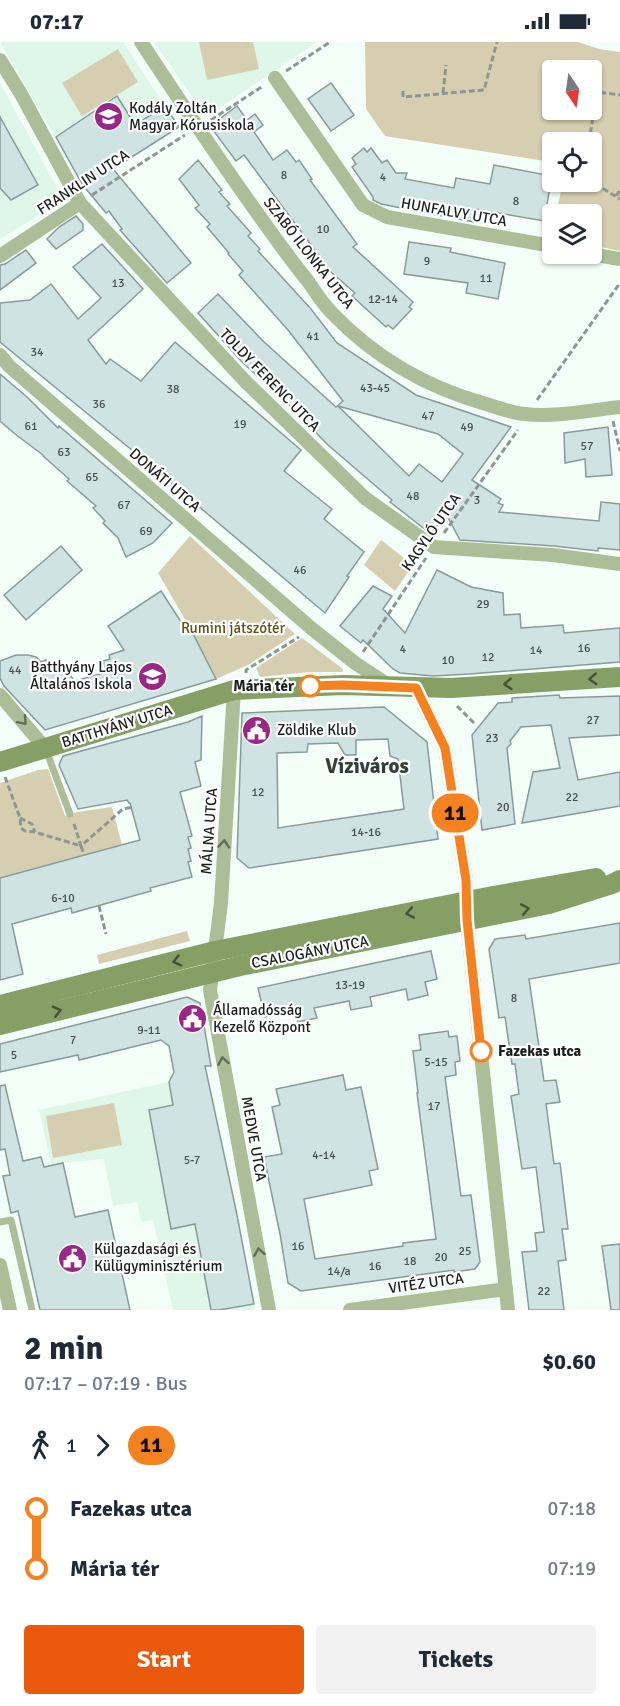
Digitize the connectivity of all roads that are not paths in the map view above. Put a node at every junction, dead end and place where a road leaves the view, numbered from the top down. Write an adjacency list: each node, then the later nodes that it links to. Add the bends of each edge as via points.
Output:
1 (141, 42): 10 (street, SZABÓ ILONKA UTCA, via 278,242 330,311 353,334 418,379 463,398 528,415)
2 (0, 60): 4 (street, TOLDY FERENC UTCA)
3 (275, 78): 5 (street, HUNFALVY UTCA, via 363,205 387,217)
4 (80, 203): 6 (street, FRANKLIN UTCA); 11 (street, TOLDY FERENC UTCA, via 245,381 365,498 434,547)
5 (542, 244)
6 (0, 256)
7 (602, 256): 8 (street)
8 (620, 259)
9 (0, 355): 14 (street, DONÁTI UTCA, via 307,631)
10 (615, 408)
11 (620, 564)
12 (620, 677): 15 (street, one-way to 15)
13 (242, 685): 14 (street); 17 (street, BATTHYÁNY UTCA); 23 (street, MÁLNA UTCA, one-way to 13)
14 (392, 687): 15 (street)
15 (416, 688): 22 (street, via 445,748 466,880)
16 (0, 695): 17 (street, one-way to 17)
17 (45, 748): 18 (street, BATTHYÁNY UTCA); 19 (lane)
18 (0, 762)
19 (70, 814)
20 (620, 874): 22 (street, CSALOGÁNY UTCA)
21 (620, 880): 22 (street, CSALOGÁNY UTCA, one-way to 21, via 549,904)
22 (467, 911): 23 (street, CSALOGÁNY UTCA, one-way to 23); 24 (street, CSALOGÁNY UTCA); 31 (street)
23 (215, 951): 24 (street, MÁLNA UTCA); 25 (street, CSALOGÁNY UTCA, one-way to 25)
24 (212, 973): 26 (street, CSALOGÁNY UTCA, one-way to 24); 34 (street, MEDVE UTCA, one-way to 24, via 210,990)
25 (0, 1005)
26 (0, 1025)
27 (20, 1218): 28 (lane)
28 (11, 1220): 29 (lane); 33 (lane)
29 (0, 1222)
30 (0, 1265): 32 (street)
31 (506, 1289): 35 (street, VITÉZ UTCA); 36 (street)
32 (10, 1310)
33 (32, 1310)
34 (269, 1310)
35 (350, 1310)
36 (508, 1310)

